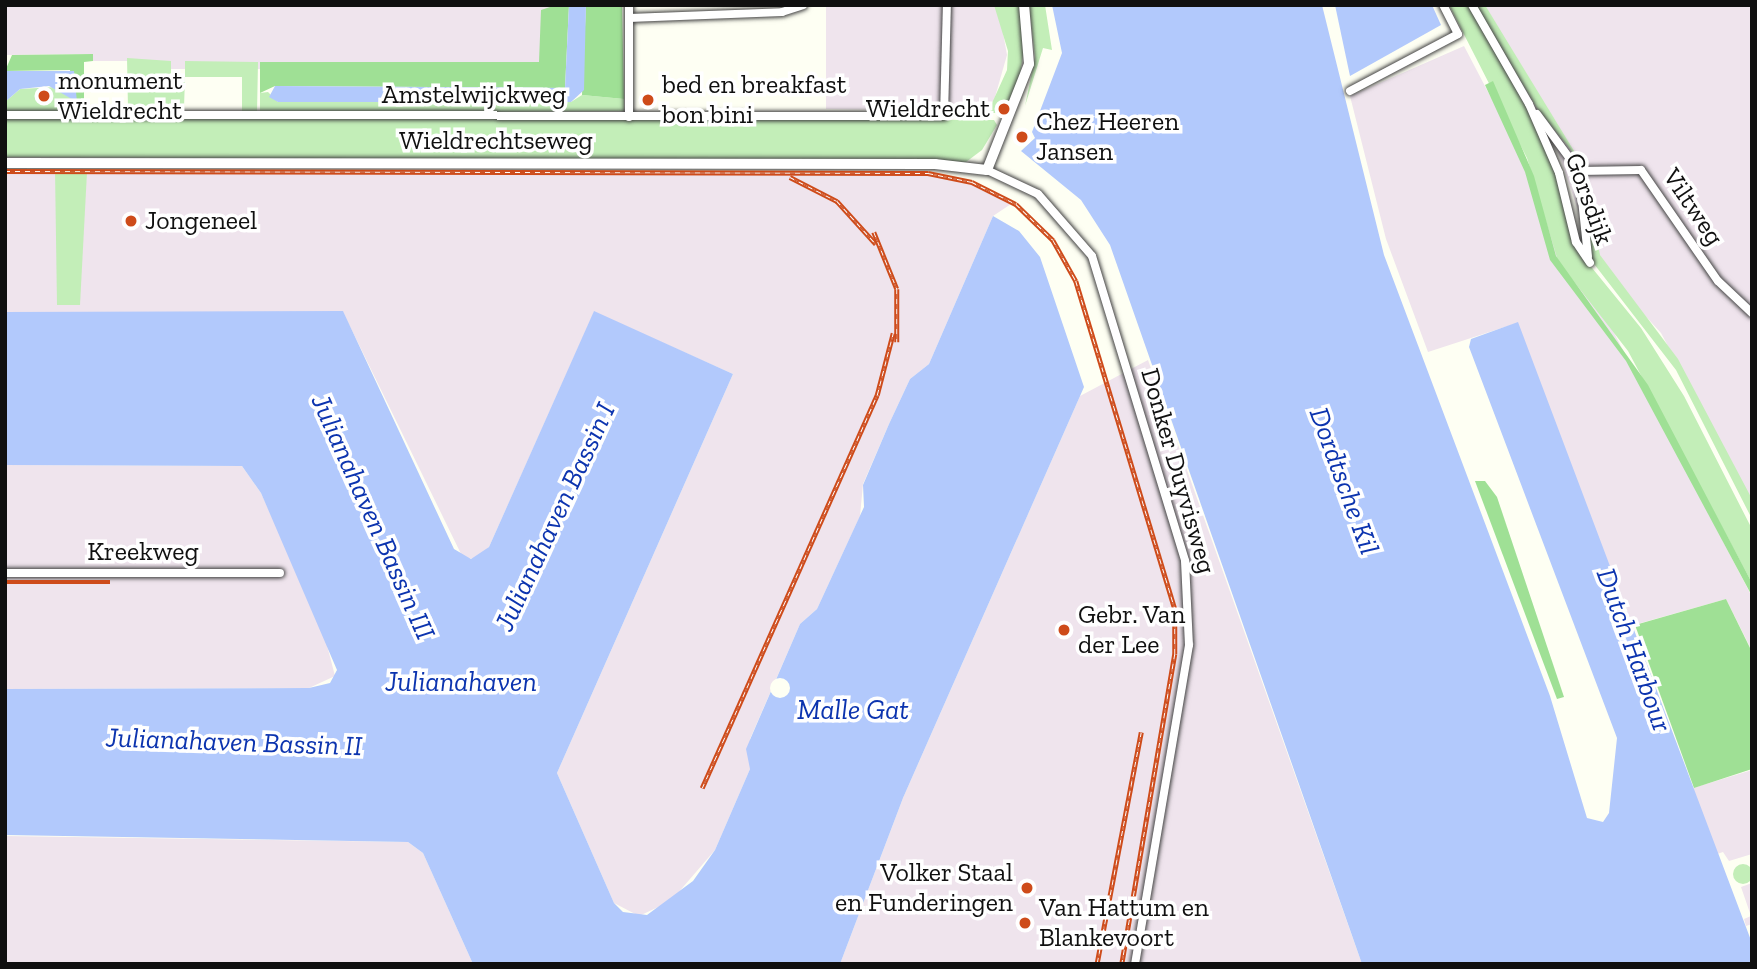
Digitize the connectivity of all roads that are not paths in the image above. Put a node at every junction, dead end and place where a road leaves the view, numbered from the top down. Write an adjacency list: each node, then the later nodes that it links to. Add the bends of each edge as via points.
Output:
1 (629, 5): 7 (street)
2 (803, 5): 7 (street, via 782,12)
3 (947, 5): 11 (street, Amstelwijckweg, via 944,116)
4 (1024, 5): 13 (street, via 1030,61)
5 (1443, 5): 8 (street, via 1458,34)
6 (1472, 5): 9 (street, Gorsdijk)
7 (629, 18): 11 (street)
8 (1350, 91)
9 (1529, 104): 14 (street, Gorsdijk); 14 (street, Gorsdijk, via 1559,173 1576,242 1590,263)
10 (5, 116): 11 (street, Amstelwijckweg)
11 (629, 117)
12 (5, 163): 13 (street, Wieldrechtseweg, via 935,164)
13 (987, 170): 18 (street, Donker Duyvisweg, via 1038,194 1092,256 1185,561 1189,645)
14 (1579, 170): 15 (street, Viltweg, via 1641,170 1718,281)
15 (1752, 313)
16 (5, 573): 17 (street, Kreekweg)
17 (280, 573)
18 (1135, 964)

